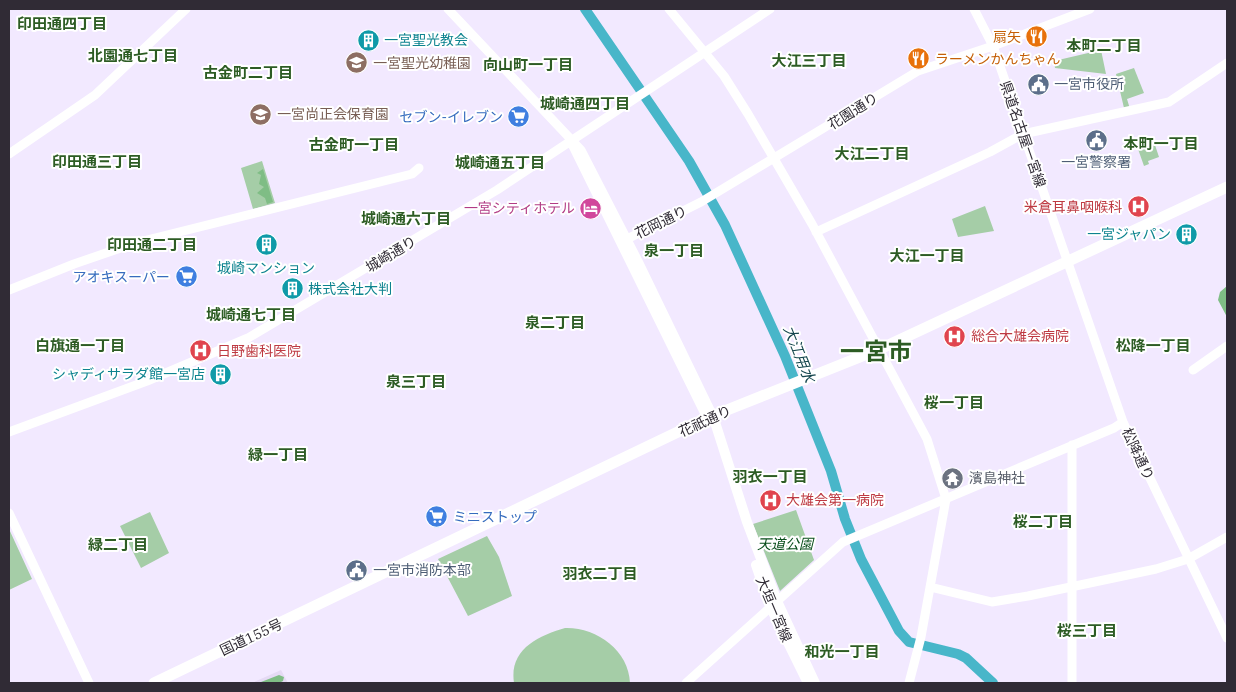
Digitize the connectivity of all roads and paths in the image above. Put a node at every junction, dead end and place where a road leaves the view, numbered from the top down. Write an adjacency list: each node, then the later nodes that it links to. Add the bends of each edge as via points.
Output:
1 (186, 9): 12 (street, via 95,95)
2 (448, 9): 11 (street)
3 (669, 9): 8 (street)
4 (770, 9): 8 (street, 城崎通り)
5 (974, 9): 7 (street, 県道名古屋一宮線)
6 (1090, 9): 7 (street, 花園通り)
7 (993, 46): 10 (street, 県道名古屋一宮線); 13 (street, 花園通り, via 918,70)
8 (706, 52): 11 (street, 城崎通り); 13 (street)
9 (1227, 63): 10 (street, via 1191,90 1160,106)
10 (1023, 134): 17 (street); 19 (street, 県道名古屋一宮線)
11 (571, 141): 18 (street); 26 (street, 城崎通り, via 442,224 248,338 207,357)
12 (9, 154)
13 (774, 160): 16 (street, 花園通り); 17 (street)
14 (419, 168): 20 (street, via 412,174 135,243)
15 (1227, 187): 19 (highway, 花祇通り)
16 (720, 191): 18 (street, 花岡通り)
17 (816, 232): 22 (street)
18 (624, 240): 24 (street)
19 (1067, 262): 22 (highway, 花祇通り); 25 (street, 松降通り)
20 (9, 290)
21 (1227, 346): 23 (street)
22 (880, 350): 24 (highway, 花祇通り); 28 (street, via 927,439)
23 (1193, 370)
24 (710, 417): 34 (highway, 花祇通り); 35 (main road, 大垣一宮線)
25 (1122, 422): 27 (street); 31 (street, 松降通り)
26 (9, 432)
27 (1072, 445): 28 (street); 33 (street)
28 (946, 499): 32 (street); 35 (street, via 848,540)
29 (9, 513): 37 (street)
30 (1227, 537): 31 (street)
31 (1188, 559): 33 (street); 36 (street, 松降通り)
32 (930, 587): 33 (street, via 992,602); 42 (street)
33 (1072, 587): 43 (street)
34 (348, 591): 38 (highway, 国道155号)
35 (774, 604): 39 (street); 40 (main road, 大垣一宮線); 41 (main road, 大垣一宮線)
36 (1227, 638)
37 (89, 683)
38 (154, 683)
39 (686, 683)
40 (808, 683)
41 (815, 683)
42 (909, 683)
43 (1072, 683)

